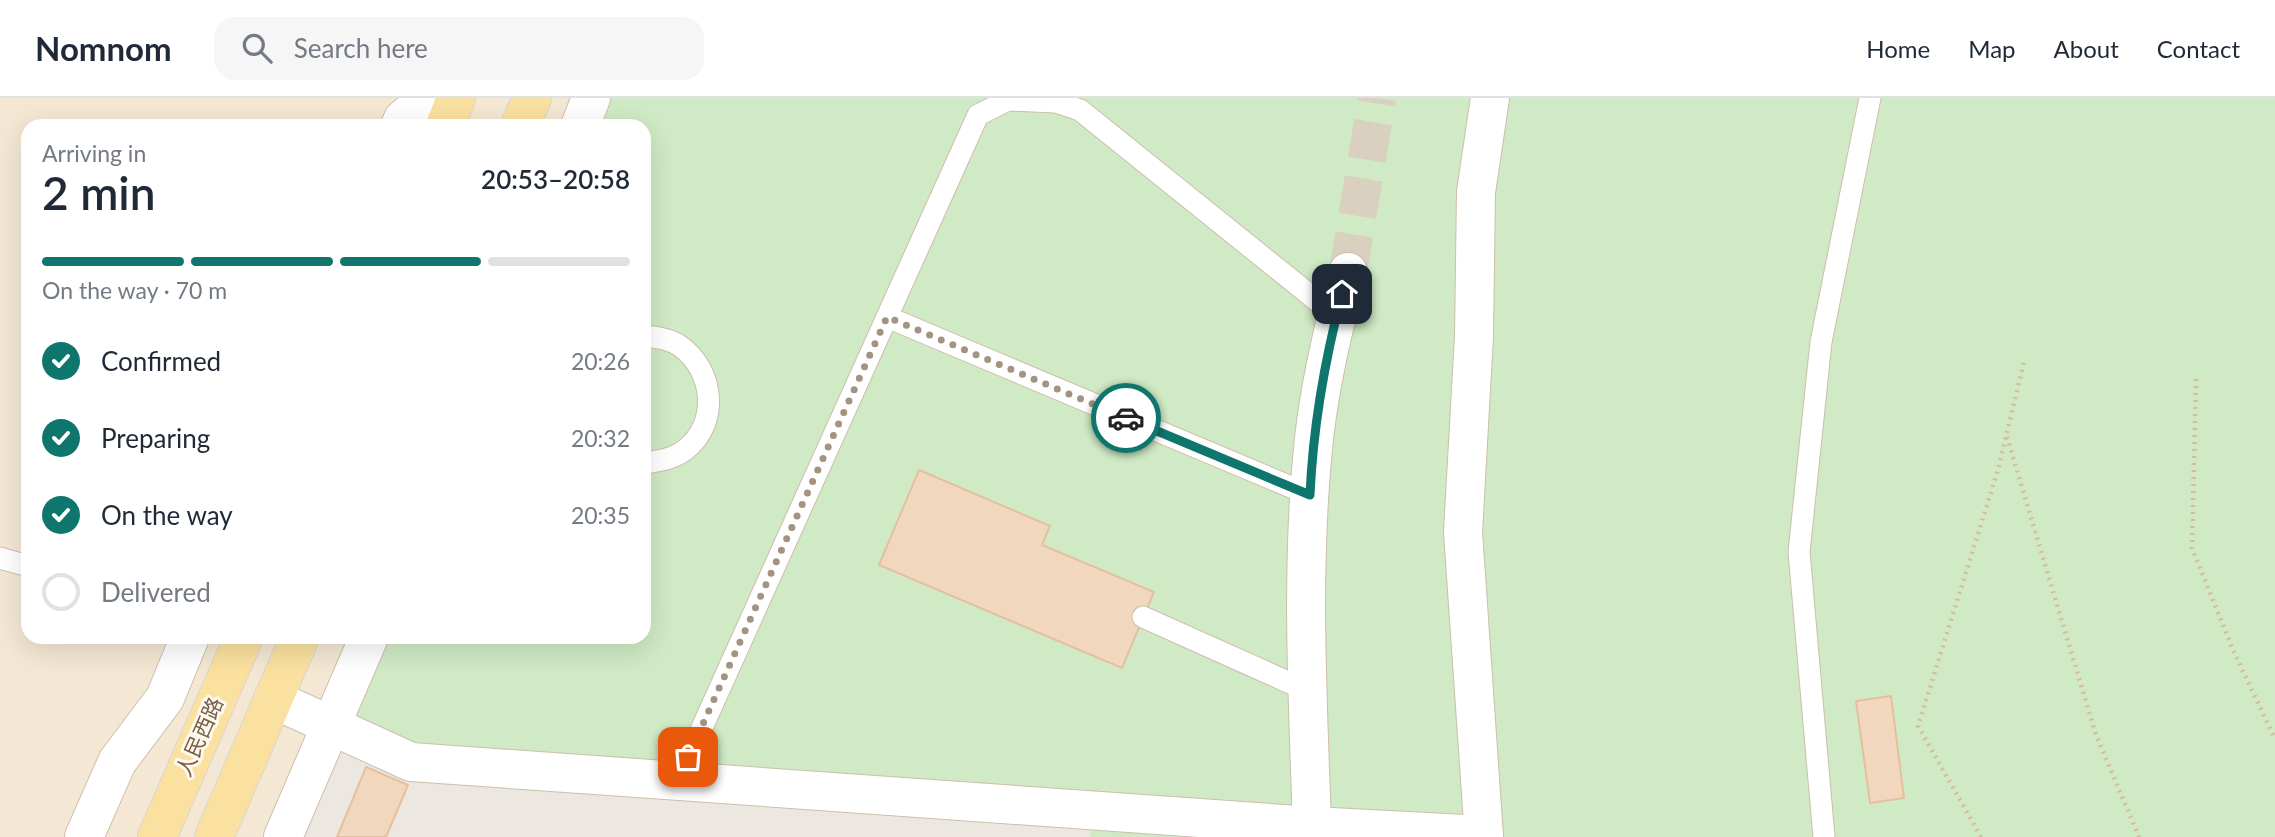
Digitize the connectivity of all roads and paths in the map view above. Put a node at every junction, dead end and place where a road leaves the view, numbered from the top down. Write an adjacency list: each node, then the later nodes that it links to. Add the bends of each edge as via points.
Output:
1 (429, 98): 7 (street)
2 (456, 98): 8 (main road)
3 (532, 98): 9 (main road)
4 (592, 98): 10 (street)
5 (1490, 98): 33 (street, via 1476,192 1474,336 1463,532)
6 (1870, 98): 38 (lane, via 1821,342 1799,552)
7 (403, 119)
8 (448, 119)
9 (523, 119)
10 (583, 119)
11 (1348, 272): 12 (street)
12 (1336, 316): 13 (lane, via 1080,110 1056,102 1008,100 978,115); 19 (street)
13 (887, 317): 19 (lane); 31 (lane)
14 (651, 337): 18 (lane, via 679,345 694,358 709,393 700,433 686,449)
15 (2024, 362): 17 (path)
16 (2196, 379): 30 (path, via 2192,548 2232,650)
17 (2007, 436): 39 (path, via 1919,726); 40 (path, via 2096,736)
18 (651, 462)
19 (1310, 495): 27 (street)
20 (0, 558): 21 (lane)
21 (21, 564)
22 (1143, 617): 27 (lane)
23 (187, 644): 34 (street, via 164,698 117,762)
24 (241, 644): 35 (main road, 人民西路)
25 (297, 644): 28 (main road)
26 (366, 644): 29 (street)
27 (1308, 691): 32 (street)
28 (273, 699): 29 (street); 36 (main road)
29 (332, 726): 31 (street, via 411,762); 37 (street)
30 (2275, 739)
31 (678, 780): 32 (street)
32 (1312, 826): 33 (street)
33 (1484, 836)
34 (84, 837)
35 (157, 837)
36 (214, 837)
37 (283, 837)
38 (1824, 837)
39 (1981, 837)
40 (2139, 837)

